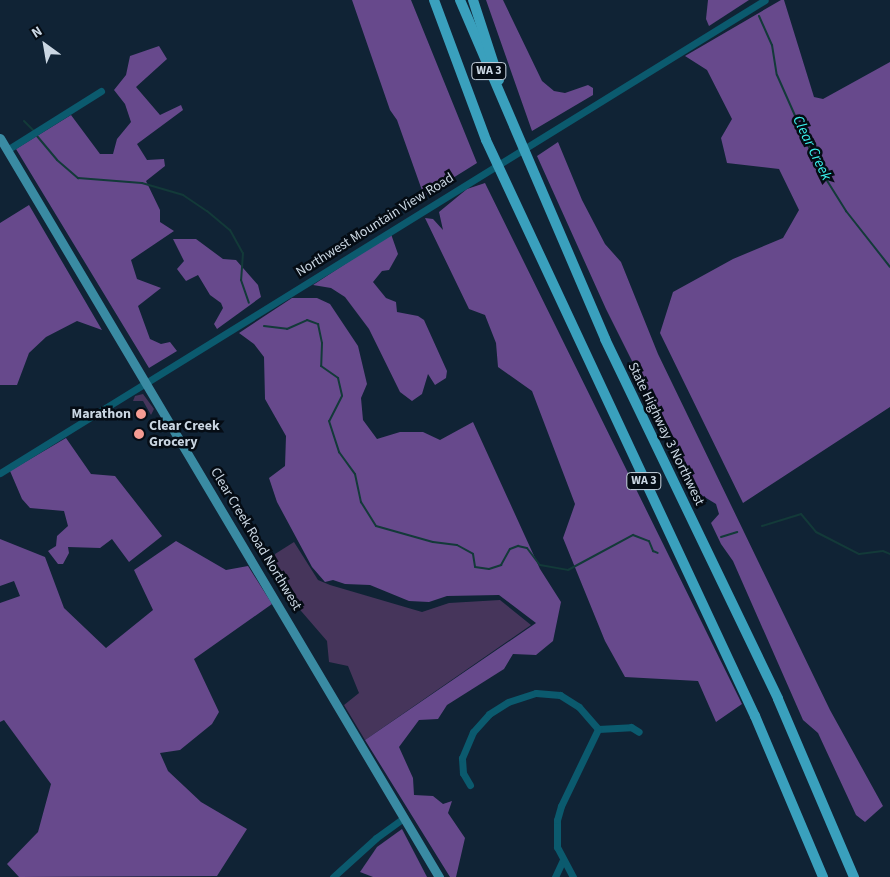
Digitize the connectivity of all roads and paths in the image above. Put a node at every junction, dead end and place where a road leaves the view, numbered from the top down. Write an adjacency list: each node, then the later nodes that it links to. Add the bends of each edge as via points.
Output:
1 (428, 0): 6 (highway)
2 (434, 0): 6 (highway, WA 3)
3 (460, 0): 9 (highway, State Highway 3 Northwest / WA 3)
4 (473, 0): 9 (highway)
5 (765, 0): 11 (street, Northwest Mountain View Road, via 540,136)
6 (464, 85): 22 (highway, WA 3, via 548,277 763,734)
7 (101, 91): 10 (street)
8 (0, 138): 10 (main road, Clear Creek Road Northwest)
9 (519, 140): 23 (highway, State Highway 3 Northwest / WA 3, via 605,340 778,699)
10 (7, 150): 11 (main road, Clear Creek Road Northwest)
11 (147, 382): 12 (street, Northwest Mountain View Road); 16 (main road, Clear Creek Road Northwest)
12 (0, 473)
13 (598, 729): 14 (street, via 631,727); 15 (street, via 579,706 560,694 536,693 508,702 489,714 473,732 462,758 463,772); 17 (street, via 561,806 555,832)
14 (639, 732)
15 (470, 785)
16 (404, 818): 18 (street, via 376,838); 19 (main road, Clear Creek Road Northwest)
17 (563, 860): 20 (street); 21 (street)
18 (333, 877)
19 (439, 877)
20 (555, 877)
21 (573, 877)
22 (823, 877)
23 (854, 877)

